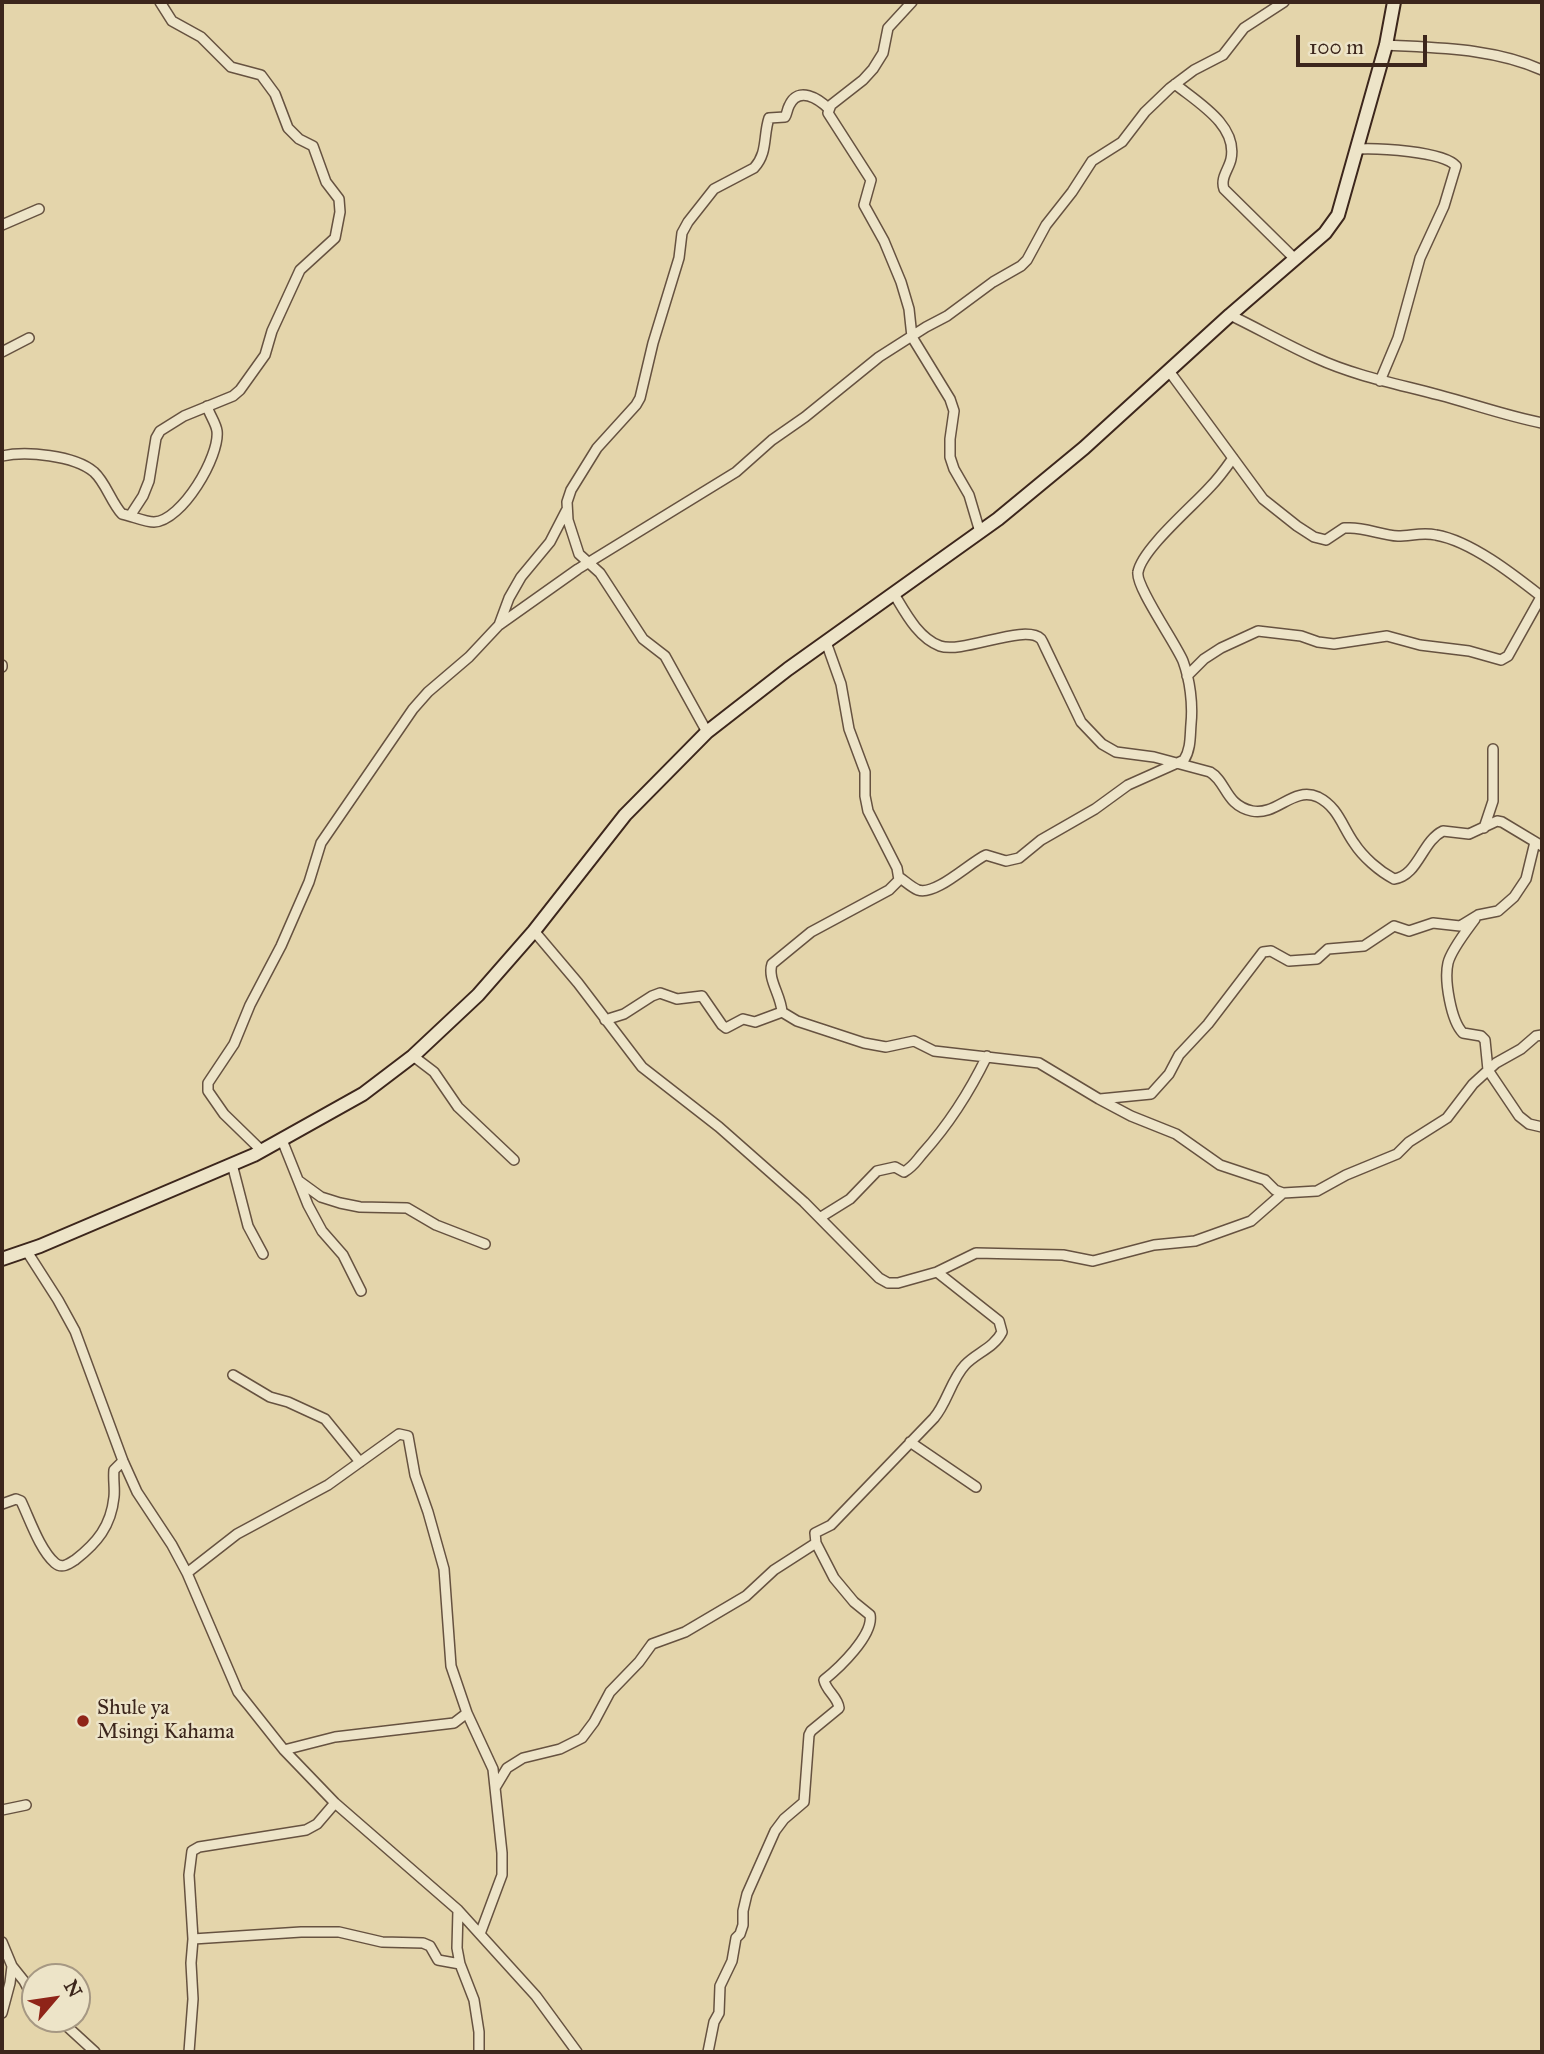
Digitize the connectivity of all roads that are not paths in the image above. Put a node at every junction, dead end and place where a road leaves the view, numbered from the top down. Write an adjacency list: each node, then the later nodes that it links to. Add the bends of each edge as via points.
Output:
1 (160, 2): 19 (street, via 172,21 201,37 231,67 261,75 268,82 288,128 313,146 326,182 339,200 335,238 300,270 265,355 240,390)
2 (912, 2): 8 (street, via 888,28 883,53 873,69)
3 (1284, 2): 7 (street, via 1244,28 1223,55)
4 (1394, 2): 5 (main road)
5 (1385, 45): 6 (street, via 1469,51); 9 (main road)
6 (1542, 70)
7 (1175, 84): 12 (street, via 1216,118 1230,138 1233,153 1224,189); 14 (street, via 1122,142 1092,161 1046,225 1025,264)
8 (829, 109): 14 (street, via 829,117 872,180 864,205 901,282); 23 (street, via 817,98 803,95 789,105 785,117 769,118 758,163 714,189 688,222 640,398 588,462 571,490)
9 (1357, 149): 12 (main road, via 1338,215); 18 (street, via 1411,151 1450,160 1457,166 1420,258 1398,338)
10 (38, 209): 11 (street)
11 (2, 225)
12 (1295, 259): 13 (main road)
13 (1230, 315): 17 (main road); 18 (street, via 1317,359)
14 (912, 337): 25 (street, via 950,399 954,411 950,457 969,495); 26 (street, via 878,357 736,472)
15 (29, 338): 16 (street)
16 (2, 352)
17 (1169, 371): 22 (street); 25 (main road, via 1084,449)
18 (1380, 381): 20 (street)
19 (207, 406): 24 (street, via 160,430 149,481); 24 (street, via 217,430 216,441 196,491 162,520)
20 (1542, 423)
21 (2, 456): 24 (street, via 31,453 84,465 96,474 122,514)
22 (1233, 457): 28 (street, via 1264,499 1314,537 1326,540 1344,528 1398,536 1437,535 1471,549); 31 (street, via 1147,554 1137,574)
23 (567, 509): 26 (street, via 579,554); 29 (street, via 550,542 521,576)
24 (130, 516)
25 (980, 532): 27 (main road)
26 (590, 562): 29 (street); 32 (street, via 643,639 665,656)
27 (894, 594): 30 (main road); 34 (street, via 914,625 938,646 952,649 1027,635 1040,639 1081,722 1102,744 1116,752)
28 (1542, 597): 31 (street, via 1508,656 1501,660 1387,636 1334,644 1258,631 1221,648)
29 (499, 625): 49 (street, via 413,709 321,843 281,946 234,1044 208,1083 223,1114)
30 (826, 642): 32 (main road); 37 (street, via 865,772 868,811)
31 (1187, 676): 34 (street, via 1190,741 1188,754)
32 (707, 732): 39 (main road, via 625,814)
33 (1493, 749): 35 (street, via 1493,801)
34 (1178, 764): 35 (street, via 1217,776 1227,796 1250,811 1264,812 1296,796 1318,797 1332,806 1357,848 1394,879 1408,873 1436,834 1469,834); 37 (street, via 1128,785 1018,858 1006,861 986,855 924,890)
35 (1484, 828): 36 (street, via 1503,822)
36 (1539, 844): 38 (street, via 1526,880 1514,897 1498,911)
37 (899, 877): 40 (street, via 897,885 811,932 772,964)
38 (1478, 915): 45 (street, via 1448,961 1448,987 1457,1027 1485,1040); 46 (street, via 1458,927 1433,923 1409,931 1394,926 1364,946 1328,949 1314,960 1289,961 1265,951 1151,1094)
39 (534, 931): 41 (street); 43 (main road, via 478,995)
40 (782, 1012): 41 (street, via 755,1022 743,1019 726,1028 702,996 677,999 660,993); 44 (street, via 797,1021 886,1047 914,1041 934,1051)
41 (606, 1020): 54 (street, via 642,1067)
42 (1542, 1035): 45 (street)
43 (413, 1056): 48 (main road, via 363,1094); 50 (street, via 434,1072 458,1108)
44 (987, 1056): 46 (street, via 1039,1063); 54 (street, via 945,1129 915,1166 902,1172 895,1167 877,1171 850,1199)
45 (1488, 1070): 47 (street, via 1519,1116); 53 (street, via 1447,1118 1397,1154 1317,1191)
46 (1099, 1100): 53 (street, via 1170,1130 1220,1165 1265,1180)
47 (1542, 1126)
48 (282, 1140): 49 (main road); 52 (street)
49 (261, 1150): 51 (main road)
50 (514, 1160)
51 (232, 1164): 56 (main road); 57 (street, via 248,1226)
52 (299, 1181): 55 (street, via 321,1197 340,1203 407,1209); 60 (street, via 322,1231 343,1255)
53 (1283, 1193): 59 (street, via 1251,1222 1195,1241 1153,1245 1093,1261 1063,1255 976,1254)
54 (821, 1217): 59 (street, via 882,1280 898,1283)
55 (485, 1244)
56 (26, 1250): 58 (main road); 63 (street, via 75,1331)
57 (264, 1254)
58 (2, 1259)
59 (937, 1272): 62 (street, via 999,1321 1002,1332 963,1367 942,1409)
60 (361, 1291)
61 (233, 1375): 64 (street, via 270,1397 325,1419)
62 (910, 1442): 65 (street); 67 (street, via 831,1525 815,1533)
63 (123, 1461): 66 (street, via 114,1470 111,1517 92,1546 68,1565 56,1564 22,1501); 68 (street)
64 (360, 1462): 68 (street, via 328,1485 237,1534); 69 (street, via 399,1434 409,1438 415,1475 444,1569 450,1662)
65 (976, 1487)
66 (2, 1504)
67 (816, 1543): 71 (street, via 774,1570 746,1596 685,1632 652,1643 610,1692 582,1738 523,1758 507,1768); 88 (street, via 834,1578 870,1615 871,1623 856,1647 824,1680 839,1708 808,1735 804,1802 775,1831 747,1894 743,1929 720,1986 719,2013)
68 (187, 1573): 70 (street, via 238,1692)
69 (467, 1713): 70 (street, via 454,1723 335,1737); 71 (street, via 490,1761)
70 (284, 1751): 72 (street)
71 (495, 1788): 76 (street, via 502,1875)
72 (335, 1803): 75 (street); 77 (street, via 306,1830 192,1851)
73 (26, 1805): 74 (street)
74 (2, 1810)
75 (458, 1910): 76 (street); 79 (street)
76 (480, 1934): 87 (street, via 536,1996)
77 (193, 1939): 79 (street, via 339,1932 382,1942 423,1943 438,1960); 85 (street)
78 (2, 1942): 80 (street)
79 (460, 1964): 86 (street, via 474,2000)
80 (12, 1966): 81 (street); 82 (street)
81 (21, 1977)
82 (2, 2013)
83 (74, 2033): 84 (street)
84 (95, 2052)
85 (189, 2052)
86 (479, 2052)
87 (577, 2052)
88 (708, 2052)

